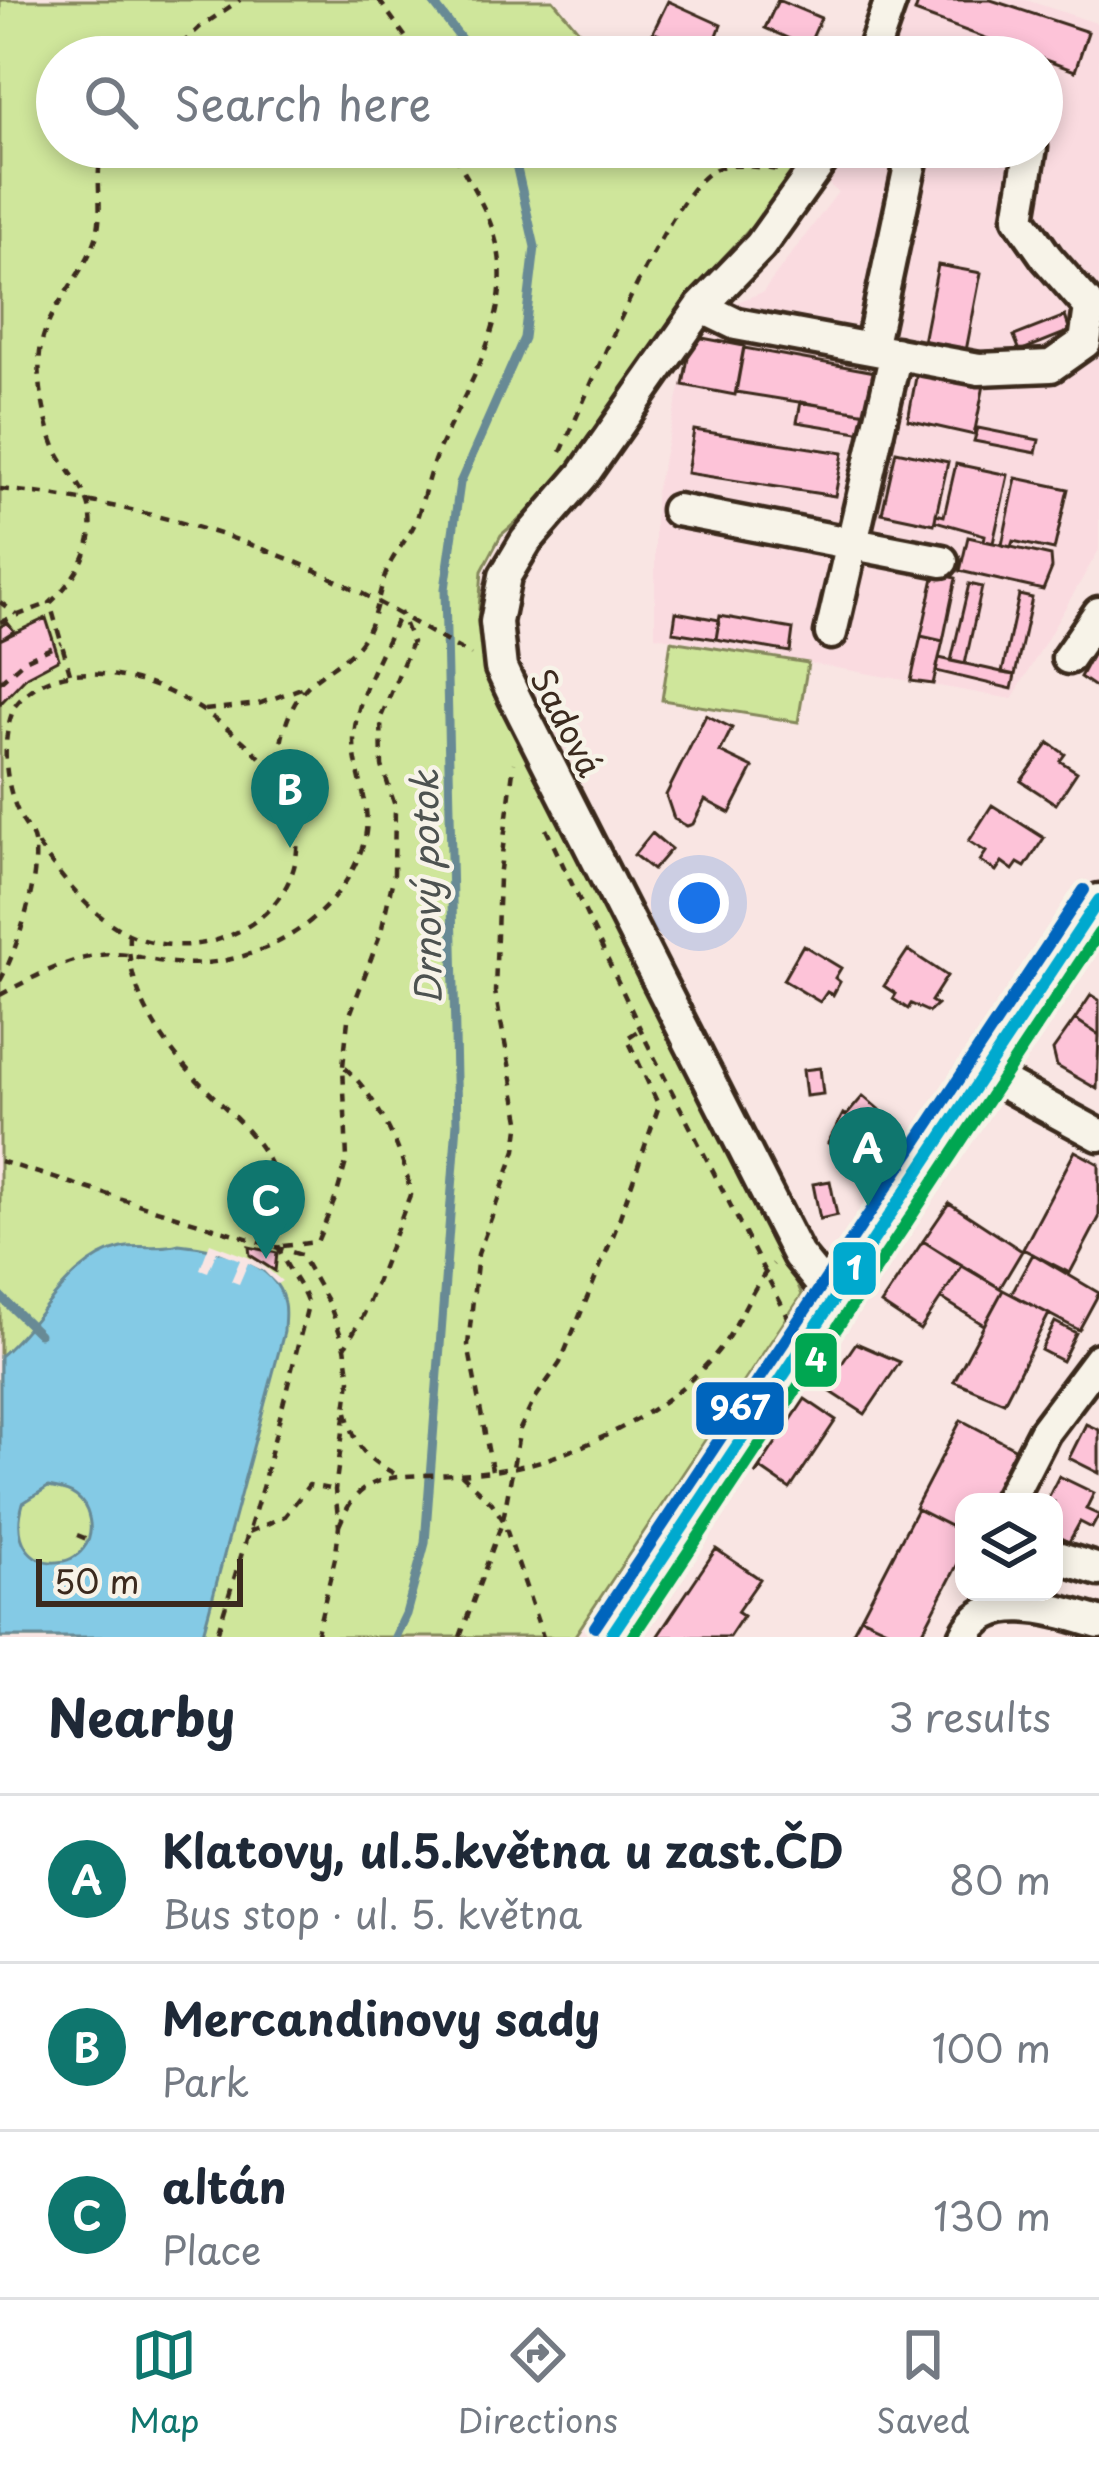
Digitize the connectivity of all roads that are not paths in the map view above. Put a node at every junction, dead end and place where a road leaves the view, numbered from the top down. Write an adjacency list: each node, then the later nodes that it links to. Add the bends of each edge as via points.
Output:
1 (891, 0): 2 (street)
2 (878, 36)
3 (816, 168): 6 (street, Sadová, via 760,246)
4 (911, 168): 7 (street)
5 (1027, 168): 7 (street, via 1019,218 1090,307 1085,342 1051,366 979,369)
6 (701, 307): 7 (street, via 736,323); 17 (street, Sadová, via 505,576 496,622 501,668 798,1255)
7 (884, 351): 9 (street)
8 (677, 510): 9 (street)
9 (852, 543): 10 (street); 12 (street)
10 (942, 561)
11 (1099, 614): 13 (street)
12 (831, 633)
13 (1068, 658)
14 (1099, 900): 15 (street)
15 (987, 1074): 16 (street); 17 (street)
16 (1099, 1136)
17 (836, 1302): 24 (street)
18 (1099, 1359): 19 (street, via 1044,1432)
19 (1013, 1493)
20 (1063, 1559): 21 (street)
21 (1099, 1570)
22 (973, 1615): 23 (street, via 1031,1607)
23 (1082, 1625)
24 (610, 1637)

